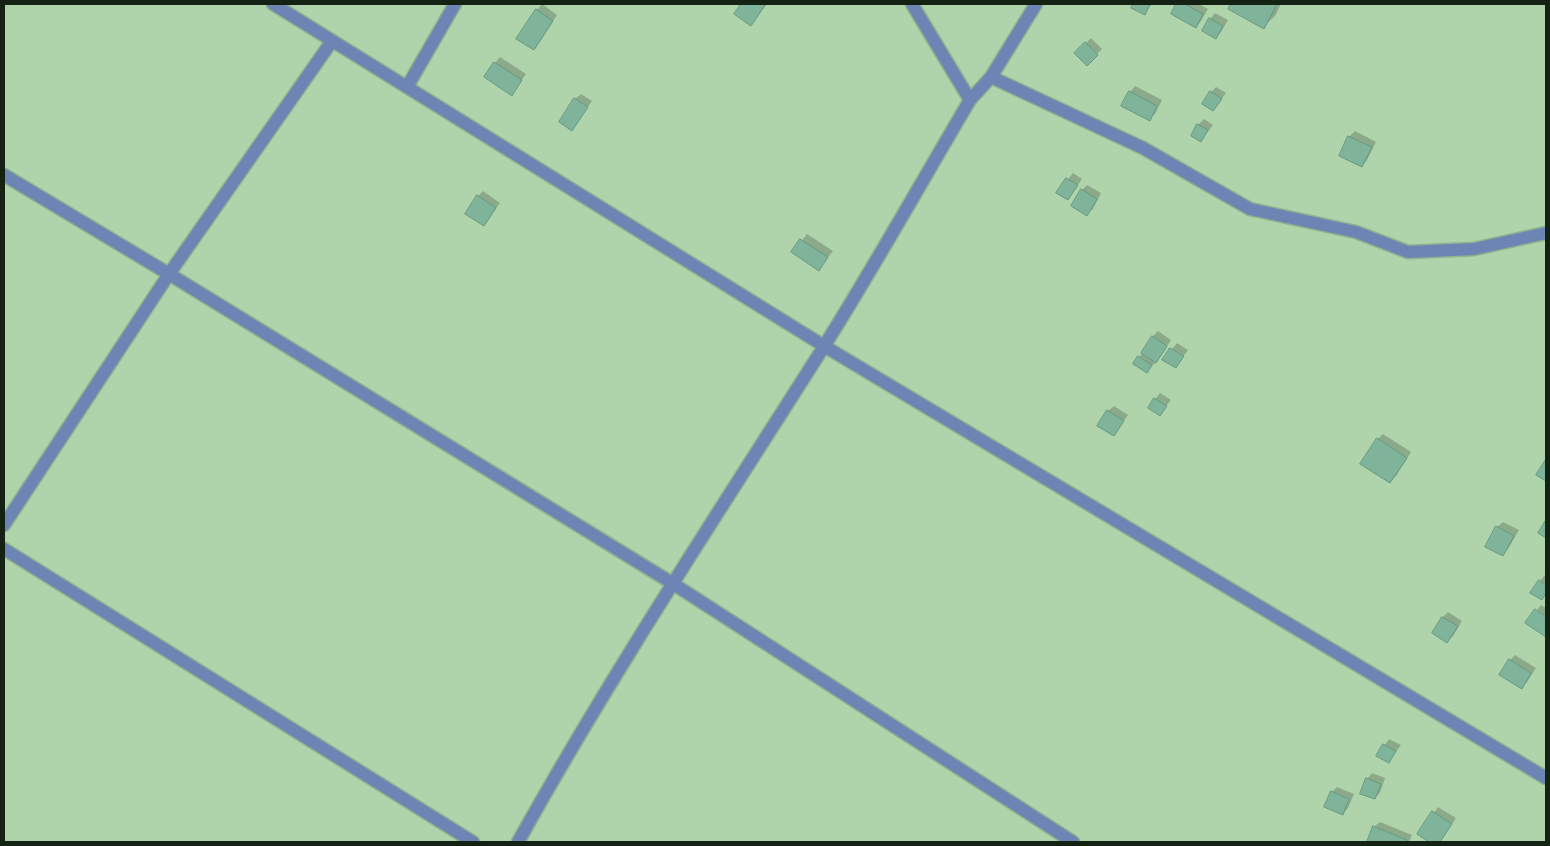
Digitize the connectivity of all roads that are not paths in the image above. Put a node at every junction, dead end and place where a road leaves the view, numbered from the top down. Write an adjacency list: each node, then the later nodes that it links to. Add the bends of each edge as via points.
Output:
1 (273, 4): 5 (street)
2 (455, 4): 7 (street)
3 (912, 4): 8 (street)
4 (1036, 4): 6 (street)
5 (332, 40): 7 (street); 11 (street)
6 (991, 77): 8 (street); 10 (street, via 1143,148 1250,209 1356,232 1408,252 1474,250)
7 (407, 86): 12 (street)
8 (970, 100): 12 (street)
9 (4, 175): 11 (street)
10 (1546, 233)
11 (169, 274): 13 (street); 15 (street)
12 (824, 346): 15 (street); 16 (street)
13 (4, 525)
14 (4, 549): 17 (street)
15 (672, 584): 18 (street, via 560,766); 19 (street)
16 (1546, 778)
17 (473, 842)
18 (518, 842)
19 (1073, 842)

